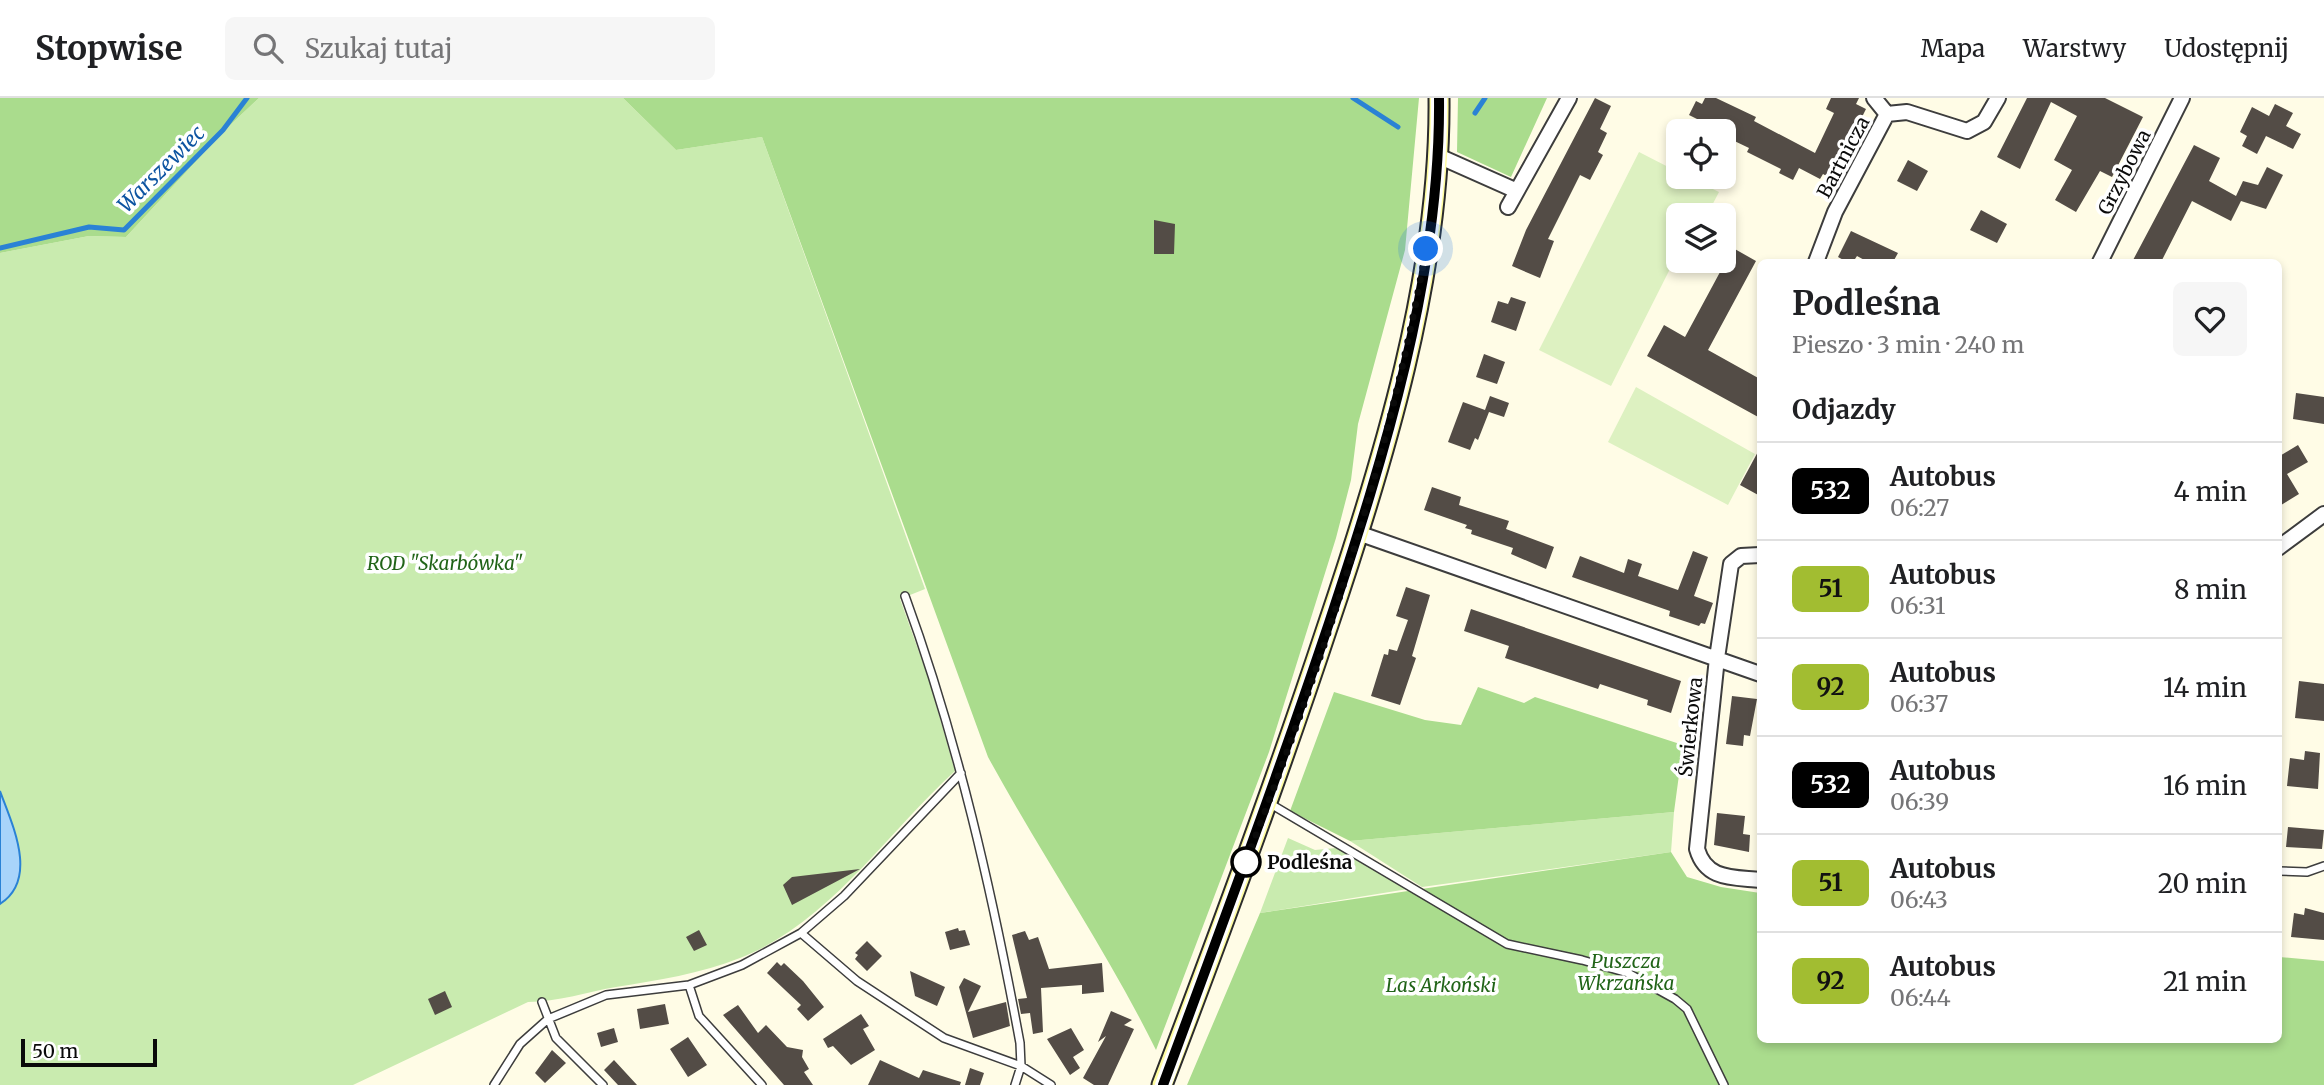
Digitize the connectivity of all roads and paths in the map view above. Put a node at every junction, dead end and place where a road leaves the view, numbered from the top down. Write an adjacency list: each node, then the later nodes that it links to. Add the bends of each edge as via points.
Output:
1 (1439, 98): 7 (street)
2 (1569, 98): 8 (street)
3 (1874, 98): 6 (street)
4 (1998, 98): 6 (street, Bartnicza, via 1984,122 1967,131 1907,112)
5 (2182, 98): 11 (street, Grzybowa)
6 (1887, 114): 10 (street, Bartnicza, via 1835,212)
7 (1436, 155): 8 (street); 13 (street, via 1430,230 1404,367)
8 (1517, 191): 9 (street)
9 (1508, 207)
10 (1817, 259)
11 (2102, 259)
12 (2324, 514): 14 (street)
13 (1359, 533): 17 (street); 20 (street)
14 (2282, 545)
15 (1757, 555): 17 (street, Świerkowa, via 1741,556 1731,564)
16 (905, 596): 19 (lane, via 935,677)
17 (1717, 658): 18 (street); 23 (street, Świerkowa, via 1697,849 1713,874)
18 (1757, 673)
19 (961, 773): 24 (lane, via 844,896); 28 (lane, via 989,882)
20 (1269, 802): 34 (street); 35 (lane, via 1507,944 1628,974 1675,999 1687,1009)
21 (2324, 866): 22 (lane, via 2306,872)
22 (2282, 871)
23 (1757, 880)
24 (801, 933): 25 (lane, via 742,965); 28 (lane, via 857,981 944,1038)
25 (689, 985): 27 (lane, via 606,995); 31 (lane, via 699,1016)
26 (542, 1002): 27 (lane)
27 (548, 1019): 29 (lane, via 520,1044); 30 (lane, via 556,1038)
28 (1021, 1066): 32 (lane); 33 (lane)
29 (494, 1085)
30 (603, 1085)
31 (762, 1085)
32 (1015, 1085)
33 (1051, 1085)
34 (1163, 1085)
35 (1724, 1085)

